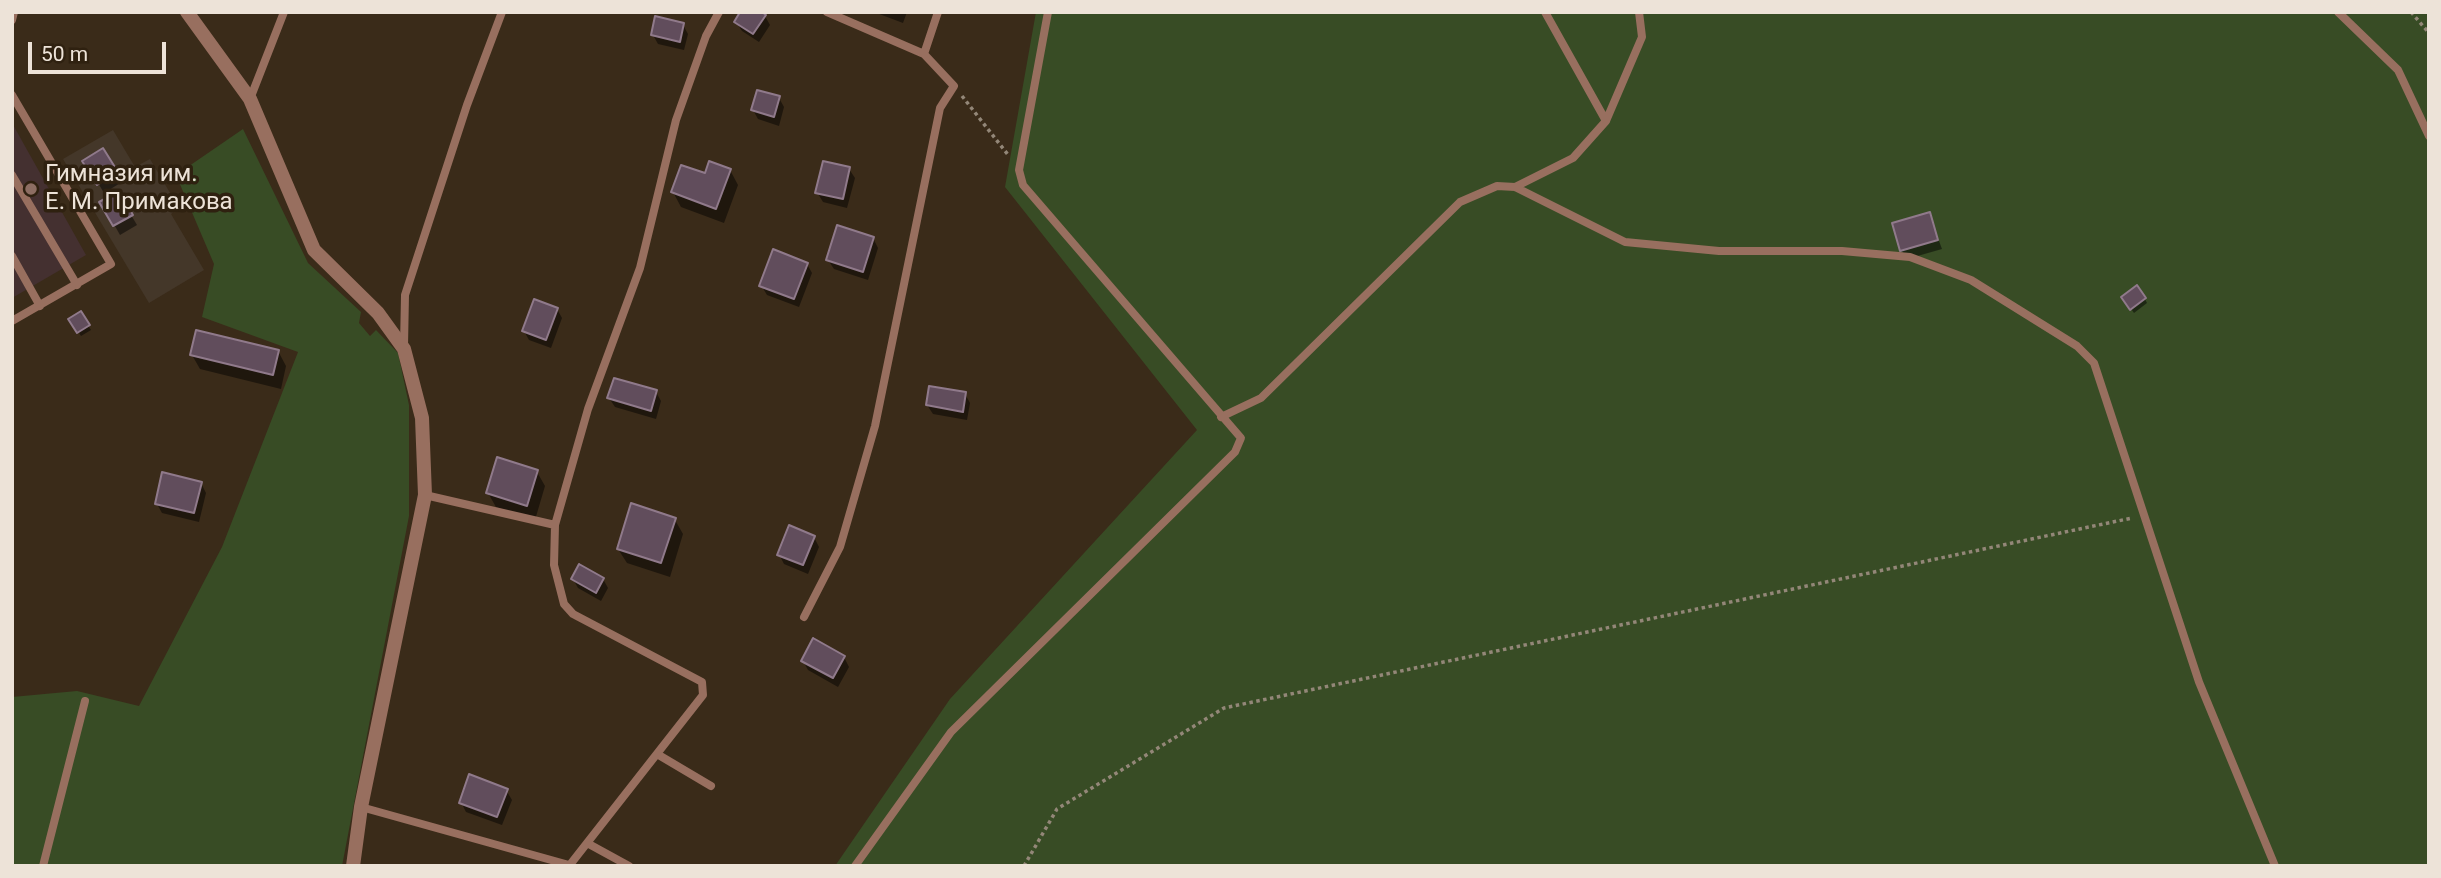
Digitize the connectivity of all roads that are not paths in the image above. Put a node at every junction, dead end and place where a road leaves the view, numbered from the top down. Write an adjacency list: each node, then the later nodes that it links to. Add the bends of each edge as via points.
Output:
1 (14, 12): 12 (lane)
2 (187, 12): 15 (street)
3 (284, 12): 15 (lane)
4 (502, 12): 24 (lane, via 405,295)
5 (719, 12): 27 (lane, via 676,120 640,268 588,410)
6 (827, 12): 13 (lane)
7 (938, 12): 13 (lane)
8 (1048, 12): 25 (lane, via 1019,170 1023,185)
9 (1545, 12): 16 (lane)
10 (1639, 12): 16 (lane, via 1642,37)
11 (2338, 12): 17 (lane, via 2398,70)
12 (12, 20)
13 (924, 54): 28 (lane, via 954,86 940,108 875,426 839,547)
14 (12, 94): 21 (lane, via 111,264)
15 (250, 99): 24 (street, via 314,250 378,313)
16 (1606, 121): 19 (lane, via 1573,158)
17 (2429, 136)
18 (12, 174): 21 (lane)
19 (1515, 187): 25 (lane, via 1497,186 1460,202 1261,398); 39 (lane, via 1625,242 1719,251 1842,251 1910,257 1971,280 2077,346 2094,363 2199,682)
20 (12, 256): 22 (lane)
21 (77, 285): 22 (lane)
22 (40, 306): 23 (lane)
23 (12, 321)
24 (404, 349): 26 (street, via 422,418)
25 (1222, 417): 38 (lane, via 1241,438 1235,452 951,732)
26 (425, 495): 27 (lane); 32 (street)
27 (555, 525): 30 (lane, via 557,584 573,614 702,682 703,695)
28 (804, 617)
29 (85, 701): 35 (lane)
30 (657, 754): 31 (lane); 33 (lane)
31 (711, 786)
32 (361, 807): 34 (lane); 36 (street)
33 (587, 843): 34 (lane); 37 (lane)
34 (569, 865)
35 (43, 866)
36 (353, 866)
37 (629, 866)
38 (855, 866)
39 (2275, 866)

